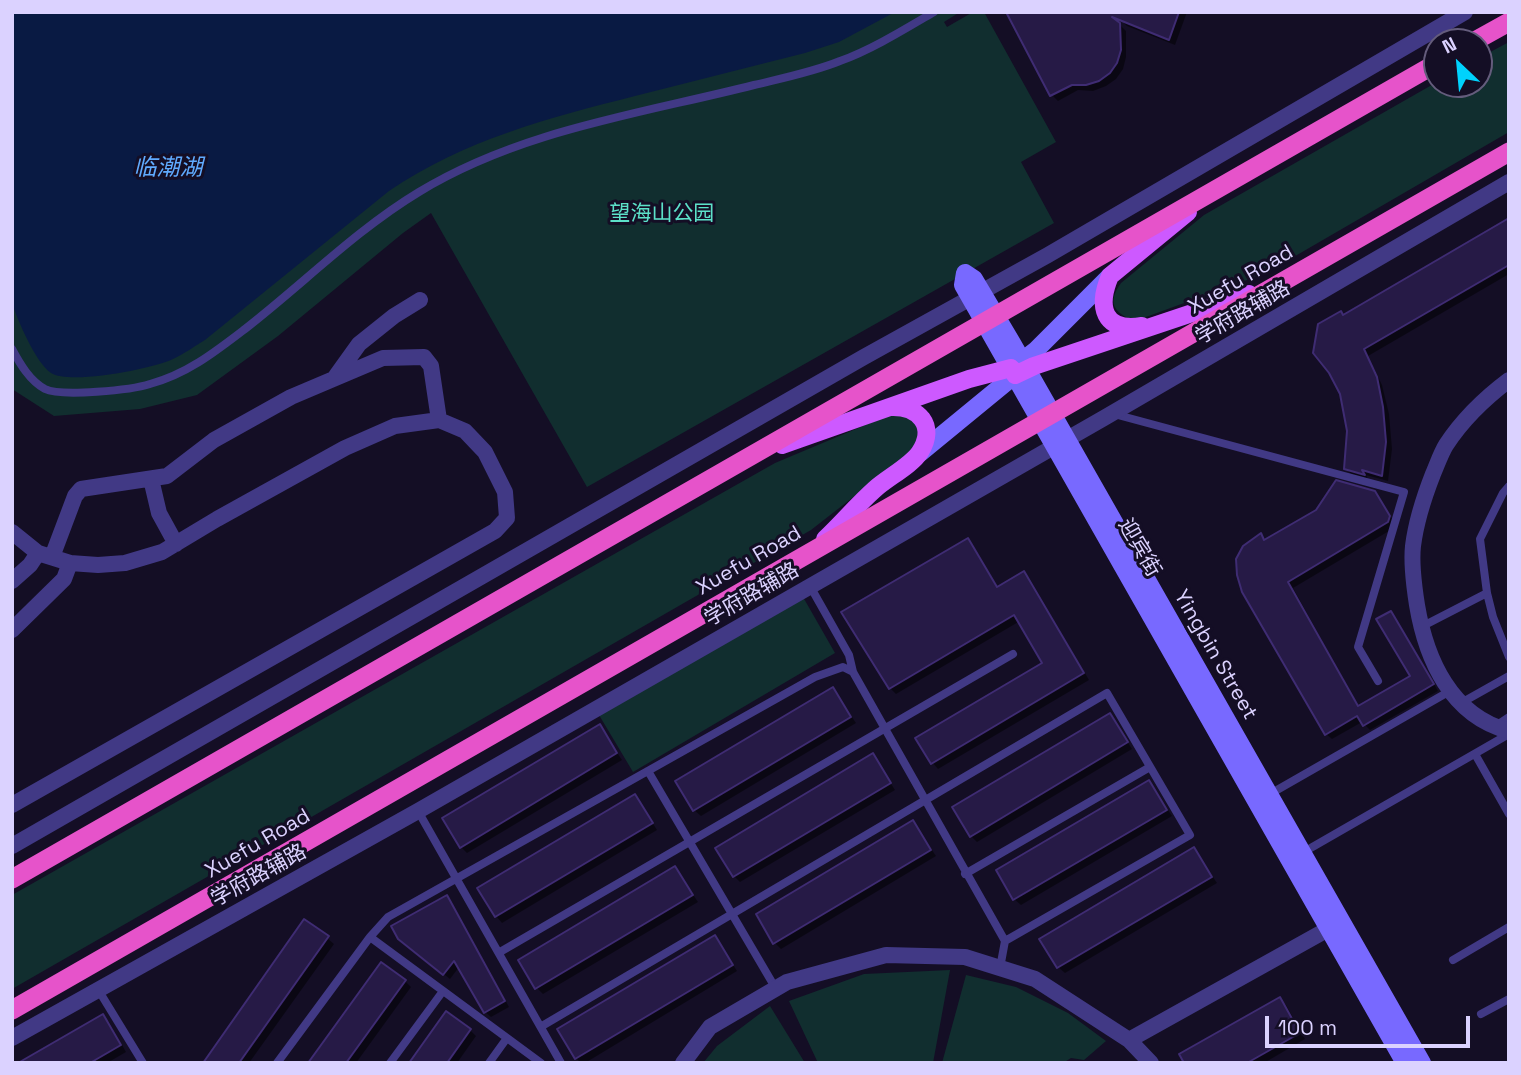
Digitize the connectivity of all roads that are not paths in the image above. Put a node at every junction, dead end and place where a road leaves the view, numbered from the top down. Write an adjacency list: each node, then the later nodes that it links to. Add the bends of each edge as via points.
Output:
1 (934, 12): 15 (lane, via 842,61 535,139 477,161 419,191 379,219 282,300 203,361 177,375 148,385 97,392 47,391 33,380)
2 (1465, 12): 11 (street)
3 (1509, 22): 4 (highway)
4 (1493, 31)
5 (1423, 71): 8 (highway)
6 (1509, 152): 10 (highway, Xuefu Road)
7 (1509, 182): 20 (street, 学府路辅路)
8 (1216, 190): 9 (main road); 13 (highway)
9 (1110, 276): 14 (main road, via 1103,297 1108,317 1115,324 1128,328); 16 (main road)
10 (1276, 286): 14 (main road); 21 (highway, Xuefu Road)
11 (976, 296): 13 (main road, Yingbin Street); 56 (street)
12 (420, 300): 17 (street, via 359,344)
13 (990, 319): 16 (main road, Yingbin Street); 25 (highway)
14 (1168, 322): 16 (main road)
15 (12, 349)
16 (1019, 369): 19 (main road, via 969,379); 21 (main road, Yingbin Street); 24 (main road)
17 (336, 376): 22 (street, via 383,358 424,357 431,366); 26 (street, via 214,440 167,476)
18 (1509, 380): 36 (street, via 1484,398 1445,446 1424,497 1413,548)
19 (885, 408): 24 (main road, via 909,409 922,418 926,429); 25 (main road)
20 (1111, 414): 23 (street, 学府路辅路); 42 (lane, via 1404,492 1358,647)
21 (1046, 418): 23 (main road, Yingbin Street); 30 (highway, Xuefu Road)
22 (439, 420): 29 (street, via 395,426 345,448); 52 (street, via 465,432 485,452 505,492 507,518 495,531)
23 (1060, 442): 34 (street, 学府路辅路); 50 (main road, Yingbin Street); 62 (main road, 迎宾街)
24 (919, 453): 30 (main road)
25 (750, 457): 59 (highway)
26 (152, 478): 29 (street, via 159,513); 31 (street, via 81,489)
27 (1509, 486): 35 (lane, via 1480,538)
28 (12, 532): 31 (street)
29 (176, 544): 32 (street, via 125,563)
30 (815, 549): 73 (highway, Xuefu Road)
31 (45, 555): 32 (street); 33 (street)
32 (70, 564): 37 (street, via 64,579)
33 (12, 581)
34 (810, 586): 40 (lane, via 849,656); 53 (street, 学府路辅路)
35 (1487, 593): 36 (lane); 39 (lane)
36 (1421, 627): 43 (street, via 1430,658)
37 (12, 630)
38 (1013, 654): 45 (lane)
39 (1509, 657)
40 (853, 672): 45 (lane); 49 (lane, via 843,667 815,677)
41 (1509, 676): 43 (lane)
42 (1378, 681)
43 (1455, 697): 46 (street, via 1481,720); 50 (lane)
44 (1509, 717): 46 (lane)
45 (885, 730): 51 (lane); 55 (lane)
46 (1504, 731): 47 (lane)
47 (1475, 754): 54 (lane); 57 (lane)
48 (1150, 767): 51 (lane, via 1107,693); 58 (lane); 65 (lane, via 1190,835)
49 (648, 771): 55 (lane); 60 (lane)
50 (1268, 795): 57 (main road, Yingbin Street)
51 (924, 800): 58 (lane); 61 (lane)
52 (12, 806)
53 (418, 811): 60 (lane); 70 (street, 学府路辅路)
54 (1509, 814)
55 (690, 843): 61 (lane); 66 (lane)
56 (12, 846)
57 (1301, 853): 62 (main road, Yingbin Street)
58 (965, 874): 65 (lane)
59 (12, 879)
60 (457, 880): 64 (lane, via 388,917); 66 (lane)
61 (731, 914): 69 (lane); 75 (lane)
62 (1335, 926): 78 (street); 87 (main road, 迎宾街); 88 (main road, Yingbin Street)
63 (1509, 927): 67 (lane)
64 (370, 936): 71 (lane); 80 (lane)
65 (1005, 941): 68 (lane)
66 (500, 953): 75 (lane)
67 (1453, 960)
68 (1000, 968): 69 (street, via 965,957 886,955); 78 (street, via 1035,979)
69 (776, 989): 85 (street, via 710,1027)
70 (99, 991): 76 (street, 学府路辅路); 79 (lane)
71 (443, 991): 77 (lane); 81 (lane)
72 (1509, 999): 74 (lane)
73 (12, 1010)
74 (1482, 1014)
75 (542, 1026): 84 (lane)
76 (12, 1038)
77 (507, 1038): 82 (lane); 83 (lane)
78 (1129, 1040): 86 (street)
79 (143, 1063)
80 (276, 1063)
81 (390, 1063)
82 (489, 1063)
83 (541, 1063)
84 (561, 1063)
85 (683, 1063)
86 (1151, 1063)
87 (1405, 1063)
88 (1422, 1063)

